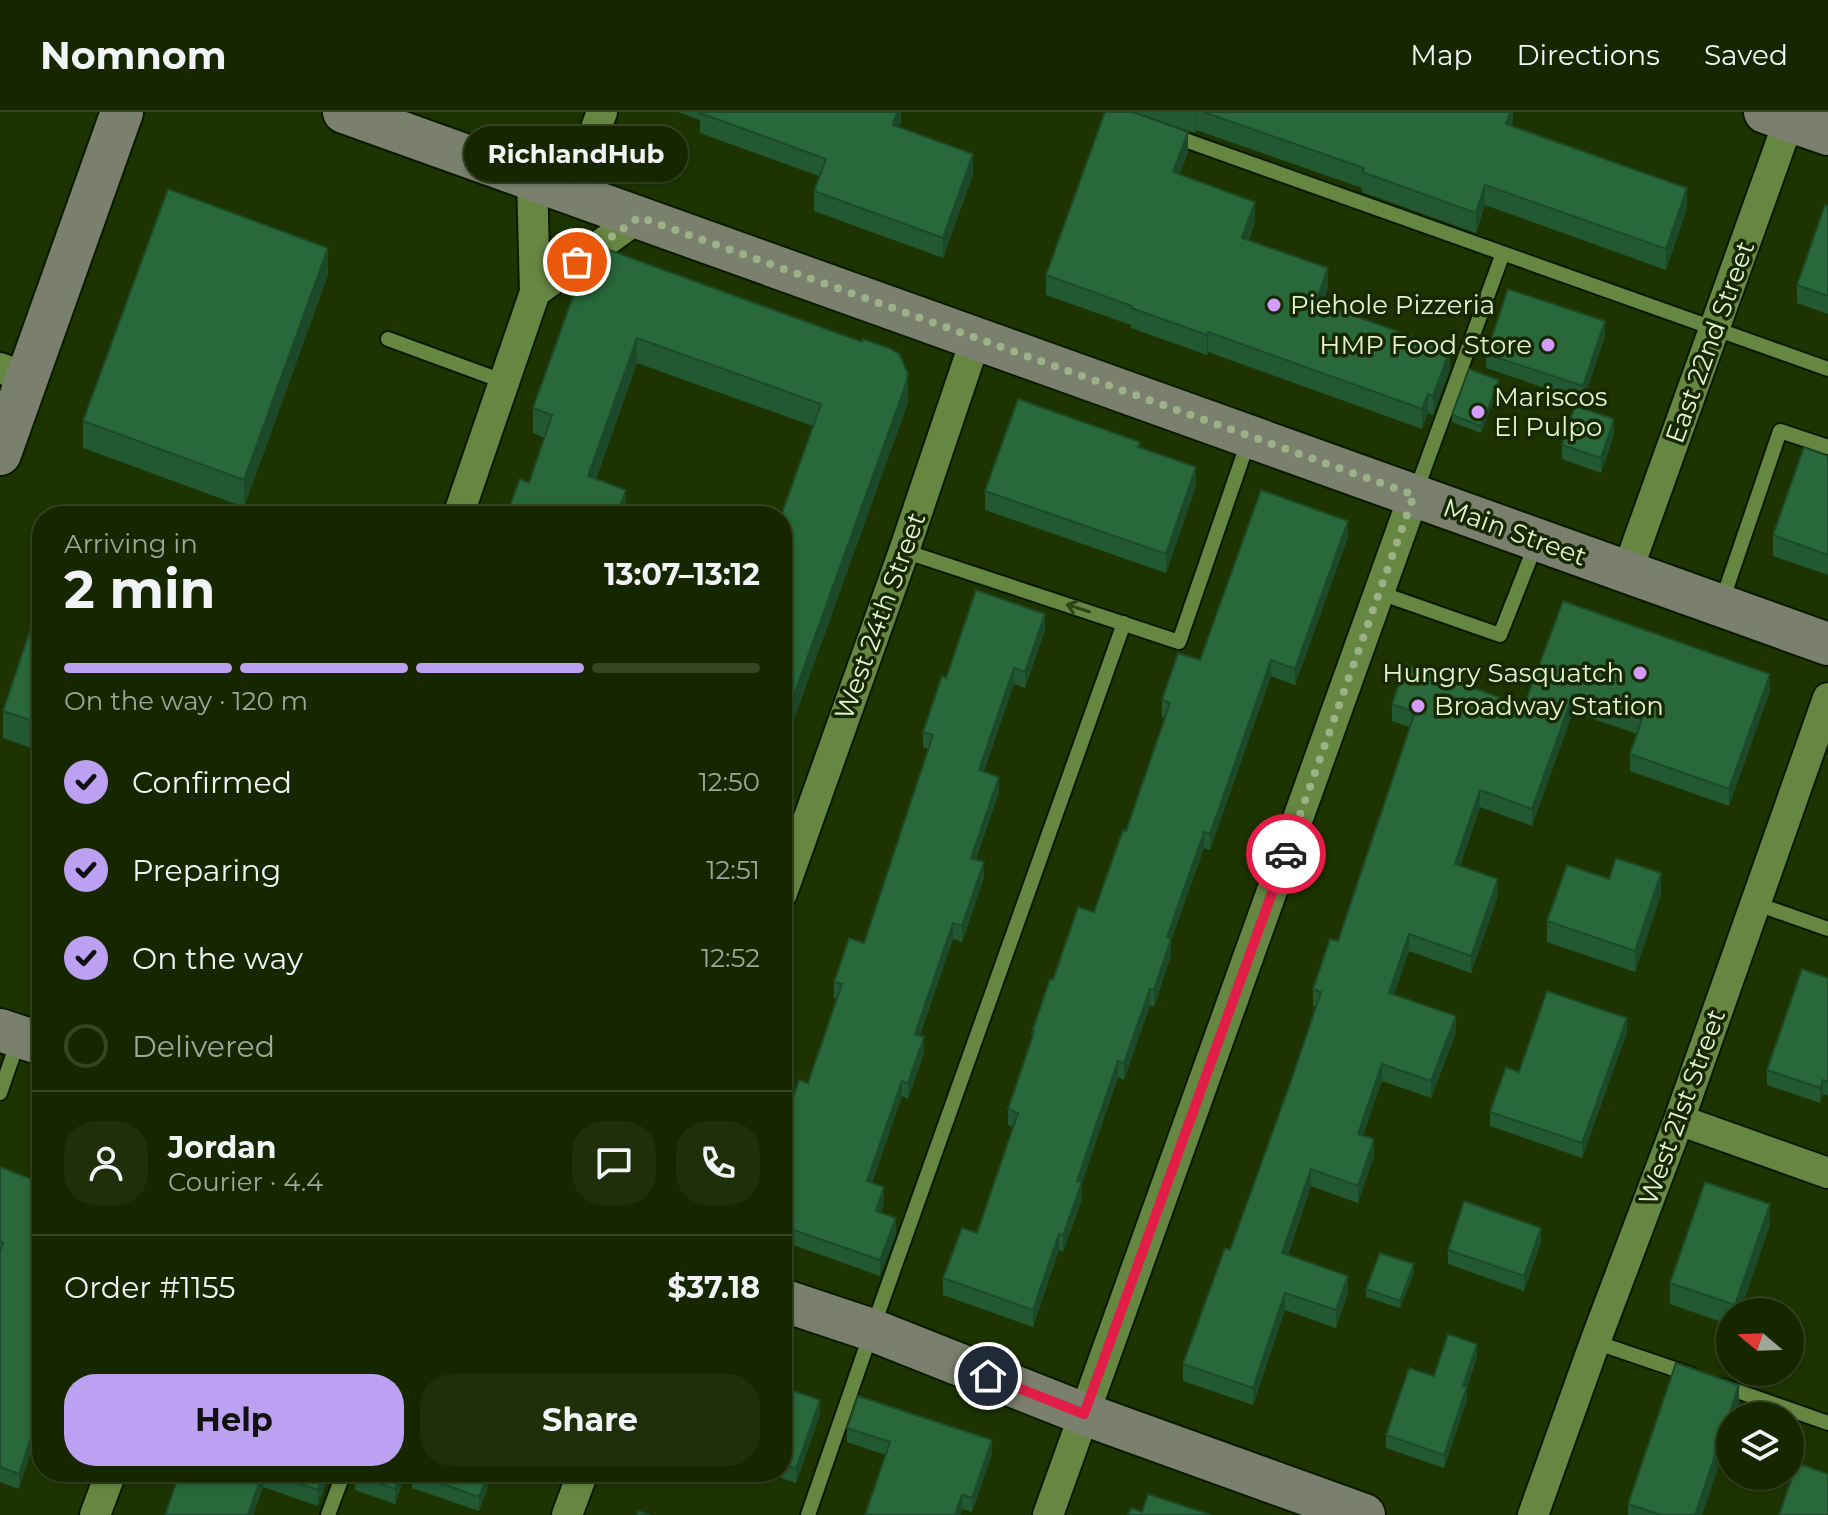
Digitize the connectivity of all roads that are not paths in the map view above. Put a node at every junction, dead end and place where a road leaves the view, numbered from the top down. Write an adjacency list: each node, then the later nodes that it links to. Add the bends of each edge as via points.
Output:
1 (122, 112): 16 (main road)
2 (344, 112): 7 (main road, Main Street)
3 (602, 112): 8 (street)
4 (1782, 115): 6 (main road); 12 (street, East 22nd Street)
5 (1151, 128): 10 (lane)
6 (1828, 134)
7 (532, 179): 8 (main road, Main Street); 11 (street)
8 (572, 193): 9 (main road, Main Street)
9 (639, 217): 11 (street); 13 (main road, Main Street)
10 (1503, 253): 12 (lane); 21 (lane)
11 (535, 292): 17 (street)
12 (1714, 328): 15 (lane); 25 (street, East 22nd Street)
13 (976, 338): 18 (main road, Main Street); 24 (street, West 24th Street)
14 (388, 339): 17 (lane)
15 (1828, 369)
16 (14, 373): 20 (main road)
17 (505, 382): 22 (street)
18 (1250, 436): 21 (main road, Main Street); 28 (lane, via 1179,642)
19 (1828, 447): 27 (lane, via 1780,431)
20 (0, 454)
21 (1414, 495): 23 (main road, Main Street); 26 (street)
22 (462, 506)
23 (1537, 540): 25 (main road, Main Street); 26 (lane, via 1500,635)
24 (904, 551): 28 (lane, one-way to 24); 31 (street, West 24th Street)
25 (1627, 572): 27 (main road, Main Street)
26 (1380, 593): 41 (street)
27 (1721, 605): 29 (main road, Main Street)
28 (1124, 623): 39 (lane)
29 (1828, 644)
30 (1828, 698): 32 (street, West 21st Street)
31 (792, 842)
32 (1757, 904): 33 (lane); 36 (street, West 21st Street)
33 (1828, 929)
34 (21, 1037): 35 (lane)
35 (0, 1093)
36 (1679, 1120): 37 (street); 40 (street, West 21st Street)
37 (1828, 1173)
38 (792, 1303): 39 (main road)
39 (872, 1330): 41 (main road); 49 (lane)
40 (1595, 1342): 42 (lane); 52 (street, West 21st Street)
41 (1084, 1414): 50 (street); 51 (main road)
42 (1828, 1423)
43 (107, 1482): 46 (street)
44 (340, 1482): 47 (lane)
45 (579, 1482): 48 (street)
46 (95, 1515)
47 (328, 1515)
48 (567, 1515)
49 (808, 1515)
50 (1048, 1515)
51 (1364, 1515)
52 (1533, 1515)

